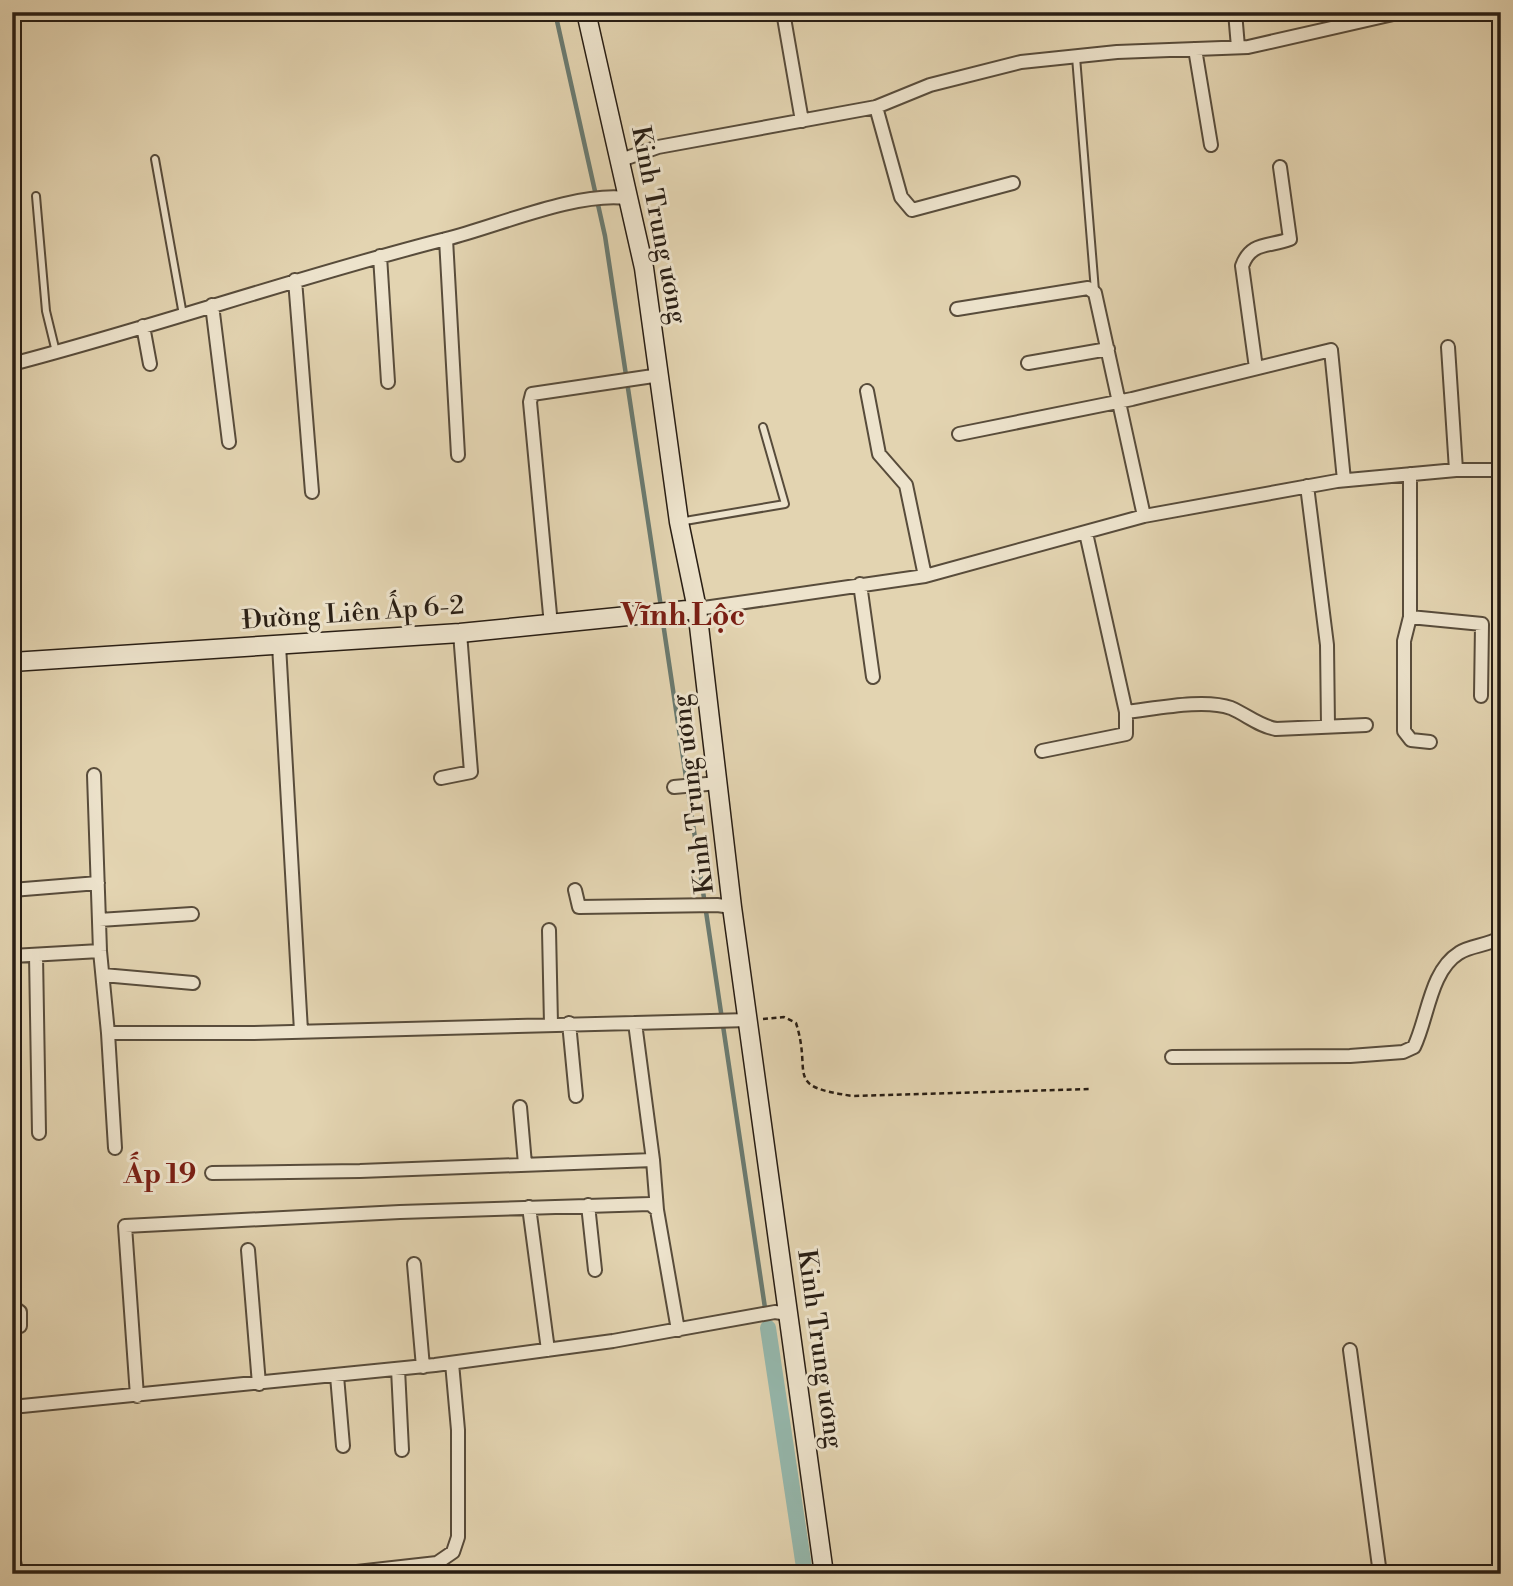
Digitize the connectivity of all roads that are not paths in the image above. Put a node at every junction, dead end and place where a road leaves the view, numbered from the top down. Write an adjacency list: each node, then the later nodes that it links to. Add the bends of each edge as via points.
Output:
1 (586, 12): 12 (street, Kinh Trung ương)
2 (783, 12): 9 (street)
3 (1235, 12): 5 (street)
4 (1402, 12): 5 (street)
5 (1238, 47): 6 (street)
6 (1195, 49): 7 (street); 10 (street)
7 (1076, 57): 8 (street, via 995,68 930,85); 20 (lane)
8 (876, 107): 9 (street); 14 (street, via 901,197 912,210)
9 (802, 121): 12 (street, via 658,147)
10 (1211, 145)
11 (155, 159): 23 (lane)
12 (621, 160): 16 (street, Kinh Trung ương)
13 (1280, 167): 31 (street, via 1290,239 1259,245 1248,253 1242,266)
14 (1013, 183)
15 (36, 196): 27 (lane, via 46,311)
16 (618, 197): 17 (street, via 569,205); 32 (street, Kinh Trung ương, via 644,268)
17 (446, 239): 18 (street); 39 (street)
18 (380, 257): 19 (street); 33 (street)
19 (295, 280): 21 (street); 45 (street)
20 (1095, 293): 22 (street, via 1088,288); 26 (street)
21 (212, 305): 23 (street); 38 (street)
22 (957, 309)
23 (183, 314): 24 (street)
24 (143, 326): 27 (street); 30 (street)
25 (1448, 347): 40 (street)
26 (1108, 349): 28 (street); 35 (street)
27 (56, 352): 29 (street)
28 (1028, 363)
29 (12, 364)
30 (150, 364)
31 (1256, 368): 35 (street); 43 (street, via 1331,350)
32 (660, 375): 47 (street, Kinh Trung ương); 53 (street, via 532,394)
33 (387, 382)
34 (867, 391): 49 (street, via 879,454 906,485)
35 (1121, 402): 37 (street); 46 (street)
36 (763, 428): 47 (lane, via 785,504)
37 (959, 434)
38 (229, 442)
39 (458, 455)
40 (1455, 470): 41 (street); 42 (street)
41 (1501, 470)
42 (1410, 474): 43 (street); 52 (street)
43 (1344, 480): 44 (street)
44 (1307, 486): 46 (street); 61 (street, via 1327,645)
45 (312, 492)
46 (1144, 516): 48 (street)
47 (679, 522): 51 (street, Kinh Trung ương)
48 (1086, 533): 49 (street); 59 (street)
49 (925, 576): 50 (street)
50 (860, 583): 51 (street); 57 (street)
51 (690, 610): 53 (street, Đường Liên Ấp 6-2); 66 (street, Kinh Trung ương)
52 (1410, 617): 58 (street, via 1482,624); 62 (street, via 1404,641 1404,731 1411,740)
53 (551, 625): 54 (street, Đường Liên Ấp 6-2)
54 (460, 633): 55 (street, Đường Liên Ấp 6-2); 65 (street, via 471,772)
55 (279, 645): 56 (street, Đường Liên Ấp 6-2); 85 (street)
56 (12, 662)
57 (873, 677)
58 (1481, 696)
59 (1126, 712): 61 (street, via 1187,705 1229,707 1265,727); 63 (street, via 1126,734)
60 (1366, 724): 61 (street)
61 (1328, 726)
62 (1430, 742)
63 (1042, 751)
64 (94, 775): 68 (street)
65 (441, 779)
66 (718, 783): 67 (street); 71 (street, Kinh Trung ương)
67 (674, 786)
68 (98, 883): 69 (street); 73 (street)
69 (12, 890)
70 (575, 890): 71 (street, via 579,907)
71 (724, 906): 81 (street, Kinh Trung ương)
72 (192, 914): 73 (street)
73 (99, 920): 76 (street)
74 (549, 930): 84 (street)
75 (1501, 937): 87 (street, via 1459,953 1440,972 1424,1027 1414,1047 1403,1052)
76 (100, 951): 77 (street); 79 (street)
77 (36, 955): 78 (street); 90 (street)
78 (12, 956)
79 (103, 975): 80 (street); 86 (street)
80 (193, 982)
81 (744, 1020): 83 (street); 102 (street, Kinh Trung ương)
82 (569, 1023): 83 (street); 84 (street); 88 (street)
83 (635, 1023): 92 (street)
84 (551, 1024): 85 (street)
85 (301, 1031): 86 (street)
86 (108, 1033): 91 (street)
87 (1172, 1057)
88 (576, 1096)
89 (520, 1107): 93 (street)
90 (39, 1133)
91 (115, 1148)
92 (653, 1160): 93 (street); 97 (street)
93 (525, 1164): 94 (street)
94 (212, 1173)
95 (588, 1205): 96 (street); 97 (street, via 650,1204); 100 (street)
96 (529, 1207): 105 (street); 112 (street, via 125,1226)
97 (657, 1210): 104 (street)
98 (248, 1250): 111 (street)
99 (414, 1264): 108 (street)
100 (596, 1270)
101 (12, 1306): 103 (street, via 20,1312)
102 (782, 1313): 104 (street); 120 (street, Kinh Trung ương)
103 (20, 1326)
104 (678, 1330): 105 (street)
105 (548, 1350): 107 (street)
106 (1350, 1350): 121 (street)
107 (452, 1363): 108 (street); 117 (street, via 458,1430 458,1537 453,1552 437,1563)
108 (423, 1367): 109 (street)
109 (398, 1369): 110 (street); 115 (street)
110 (337, 1376): 111 (street); 114 (street)
111 (259, 1384): 112 (street)
112 (137, 1396): 113 (street)
113 (12, 1407)
114 (343, 1446)
115 (402, 1450)
116 (12, 1553): 118 (street)
117 (360, 1573): 119 (street)
118 (17, 1574)
119 (339, 1574)
120 (824, 1574)
121 (1380, 1574)

